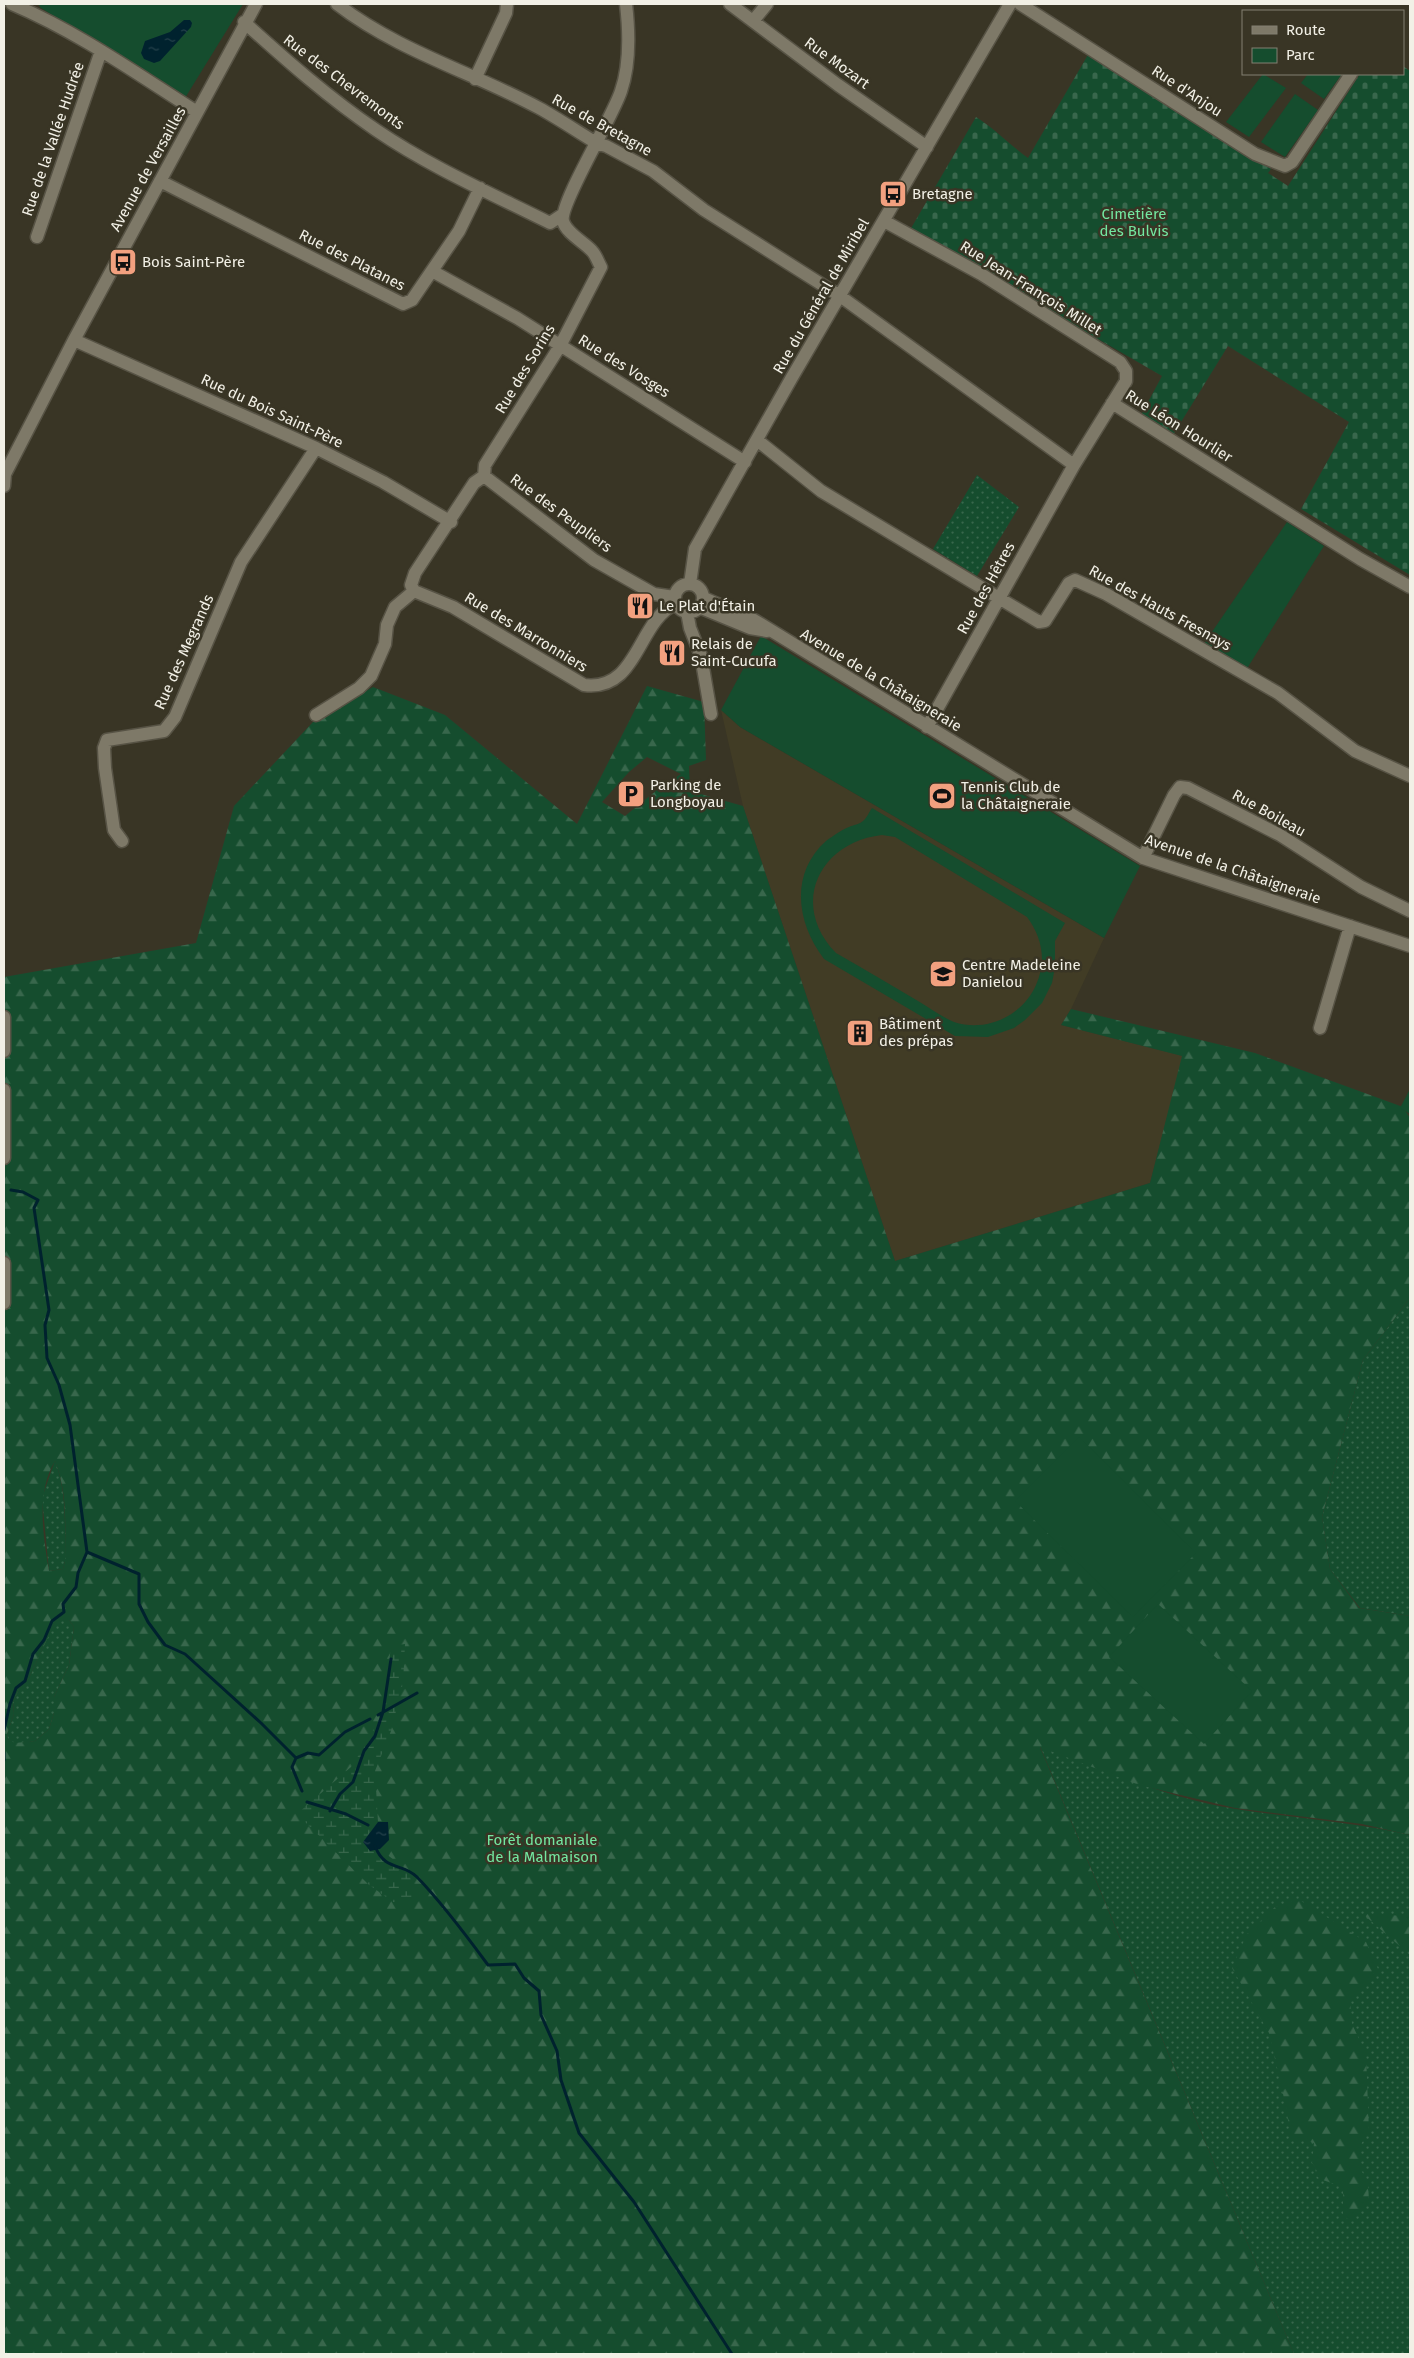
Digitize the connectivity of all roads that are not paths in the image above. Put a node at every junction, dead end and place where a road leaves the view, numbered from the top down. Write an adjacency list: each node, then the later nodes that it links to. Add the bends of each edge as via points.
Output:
1 (12, 4): 12 (street, Rue de la Vallée Hudrée)
2 (256, 4): 11 (street, Avenue de Versailles)
3 (336, 4): 14 (street, Rue de Bretagne, via 362,24)
4 (507, 4): 14 (street, via 506,13)
5 (626, 4): 16 (street, via 626,65 621,90)
6 (730, 4): 10 (street, Rue Mozart)
7 (767, 4): 10 (street)
8 (1010, 4): 17 (street, Rue du Général de Miribel)
9 (1020, 4): 13 (street, Rue d'Anjou, via 1239,144 1285,166 1292,162)
10 (753, 21): 17 (street, Rue Mozart)
11 (244, 22): 15 (street, Avenue de Versailles); 19 (street, Rue des Chevremonts, via 298,71 377,130)
12 (101, 51): 15 (street, Rue de la Vallée Hudrée); 22 (street, Rue de la Vallée Hudrée)
13 (1350, 75)
14 (475, 79): 16 (street, Rue de Bretagne, via 539,108)
15 (197, 112): 18 (street, Avenue de Versailles)
16 (598, 144): 20 (street); 24 (street, Rue de Bretagne, via 653,172 704,210)
17 (926, 147): 21 (street, Rue du Général de Miribel)
18 (160, 181): 23 (street, Rue des Platanes, via 403,304 412,300); 25 (street, Avenue de Versailles)
19 (480, 188): 20 (street, Rue des Chevremonts, via 550,223); 23 (street, Rue des Platanes, via 459,231)
20 (562, 215): 26 (street, Rue des Sorins, via 564,225 593,252 601,267)
21 (884, 221): 24 (street, Rue du Général de Miribel); 27 (street, Rue Jean-François Millet, via 980,274 1120,362 1126,371 1126,381)
22 (37, 237)
23 (432, 271): 26 (street, Rue des Vosges)
24 (840, 296): 28 (street, Rue du Général de Miribel); 31 (street)
25 (74, 340): 29 (street, Rue du Bois Saint-Père); 33 (street, Avenue de Versailles, via 5,474)
26 (560, 346): 30 (street, Rue des Vosges); 32 (street, Rue des Sorins, via 485,465)
27 (1112, 403): 31 (street, Rue Léon Hourlier); 36 (street, Rue Léon Hourlier)
28 (757, 440): 30 (street, Rue du Général de Miribel); 38 (street, Rue des Hauts Fresnays, via 821,491)
29 (316, 448): 34 (street, Rue du Bois Saint-Père); 46 (street, Rue des Megrands, via 242,562 175,717 164,731 107,740 105,768 114,830)
30 (745, 462): 35 (street, Rue du Général de Miribel, via 696,549)
31 (1074, 465): 38 (street, Rue des Hêtres)
32 (484, 476): 34 (street, Rue des Sorins, via 474,483); 39 (street, Rue des Peupliers, via 594,560 654,594)
33 (4, 486)
34 (451, 522): 37 (street, Rue des Sorins, via 415,573 411,585)
35 (690, 584): 39 (street, via 677,590); 40 (street, via 697,586)
36 (1410, 587)
37 (414, 592): 39 (street, Rue des Marronniers, via 453,607 584,685 594,687 612,682 626,669 664,610); 43 (street, via 395,607 387,625 385,644 371,676 359,688)
38 (999, 598): 44 (street, Rue des Hêtres); 45 (street, Rue des Hauts Fresnays, via 1039,622 1045,621 1068,582 1075,580 1106,594 1278,694 1355,751)
39 (675, 601): 41 (street, via 680,610)
40 (702, 602): 41 (street, via 694,611); 44 (street, Avenue de la Châtaigneraie, via 754,620)
41 (687, 612): 42 (street, via 701,656)
42 (712, 714)
43 (316, 715)
44 (928, 727): 47 (street, Avenue de la Châtaigneraie)
45 (1410, 776)
46 (122, 841)
47 (1143, 858): 48 (street, Rue Boileau, via 1174,795 1180,787 1188,788 1280,835 1361,888); 49 (street, Avenue de la Châtaigneraie)
48 (1410, 911)
49 (1350, 926): 50 (street, Avenue de la Châtaigneraie); 52 (street)
50 (1410, 946)
51 (4, 1017): 53 (street)
52 (1320, 1028)
53 (4, 1051)
54 (4, 1090): 55 (street)
55 (4, 1158)
56 (4, 1264): 57 (street)
57 (4, 1303)

